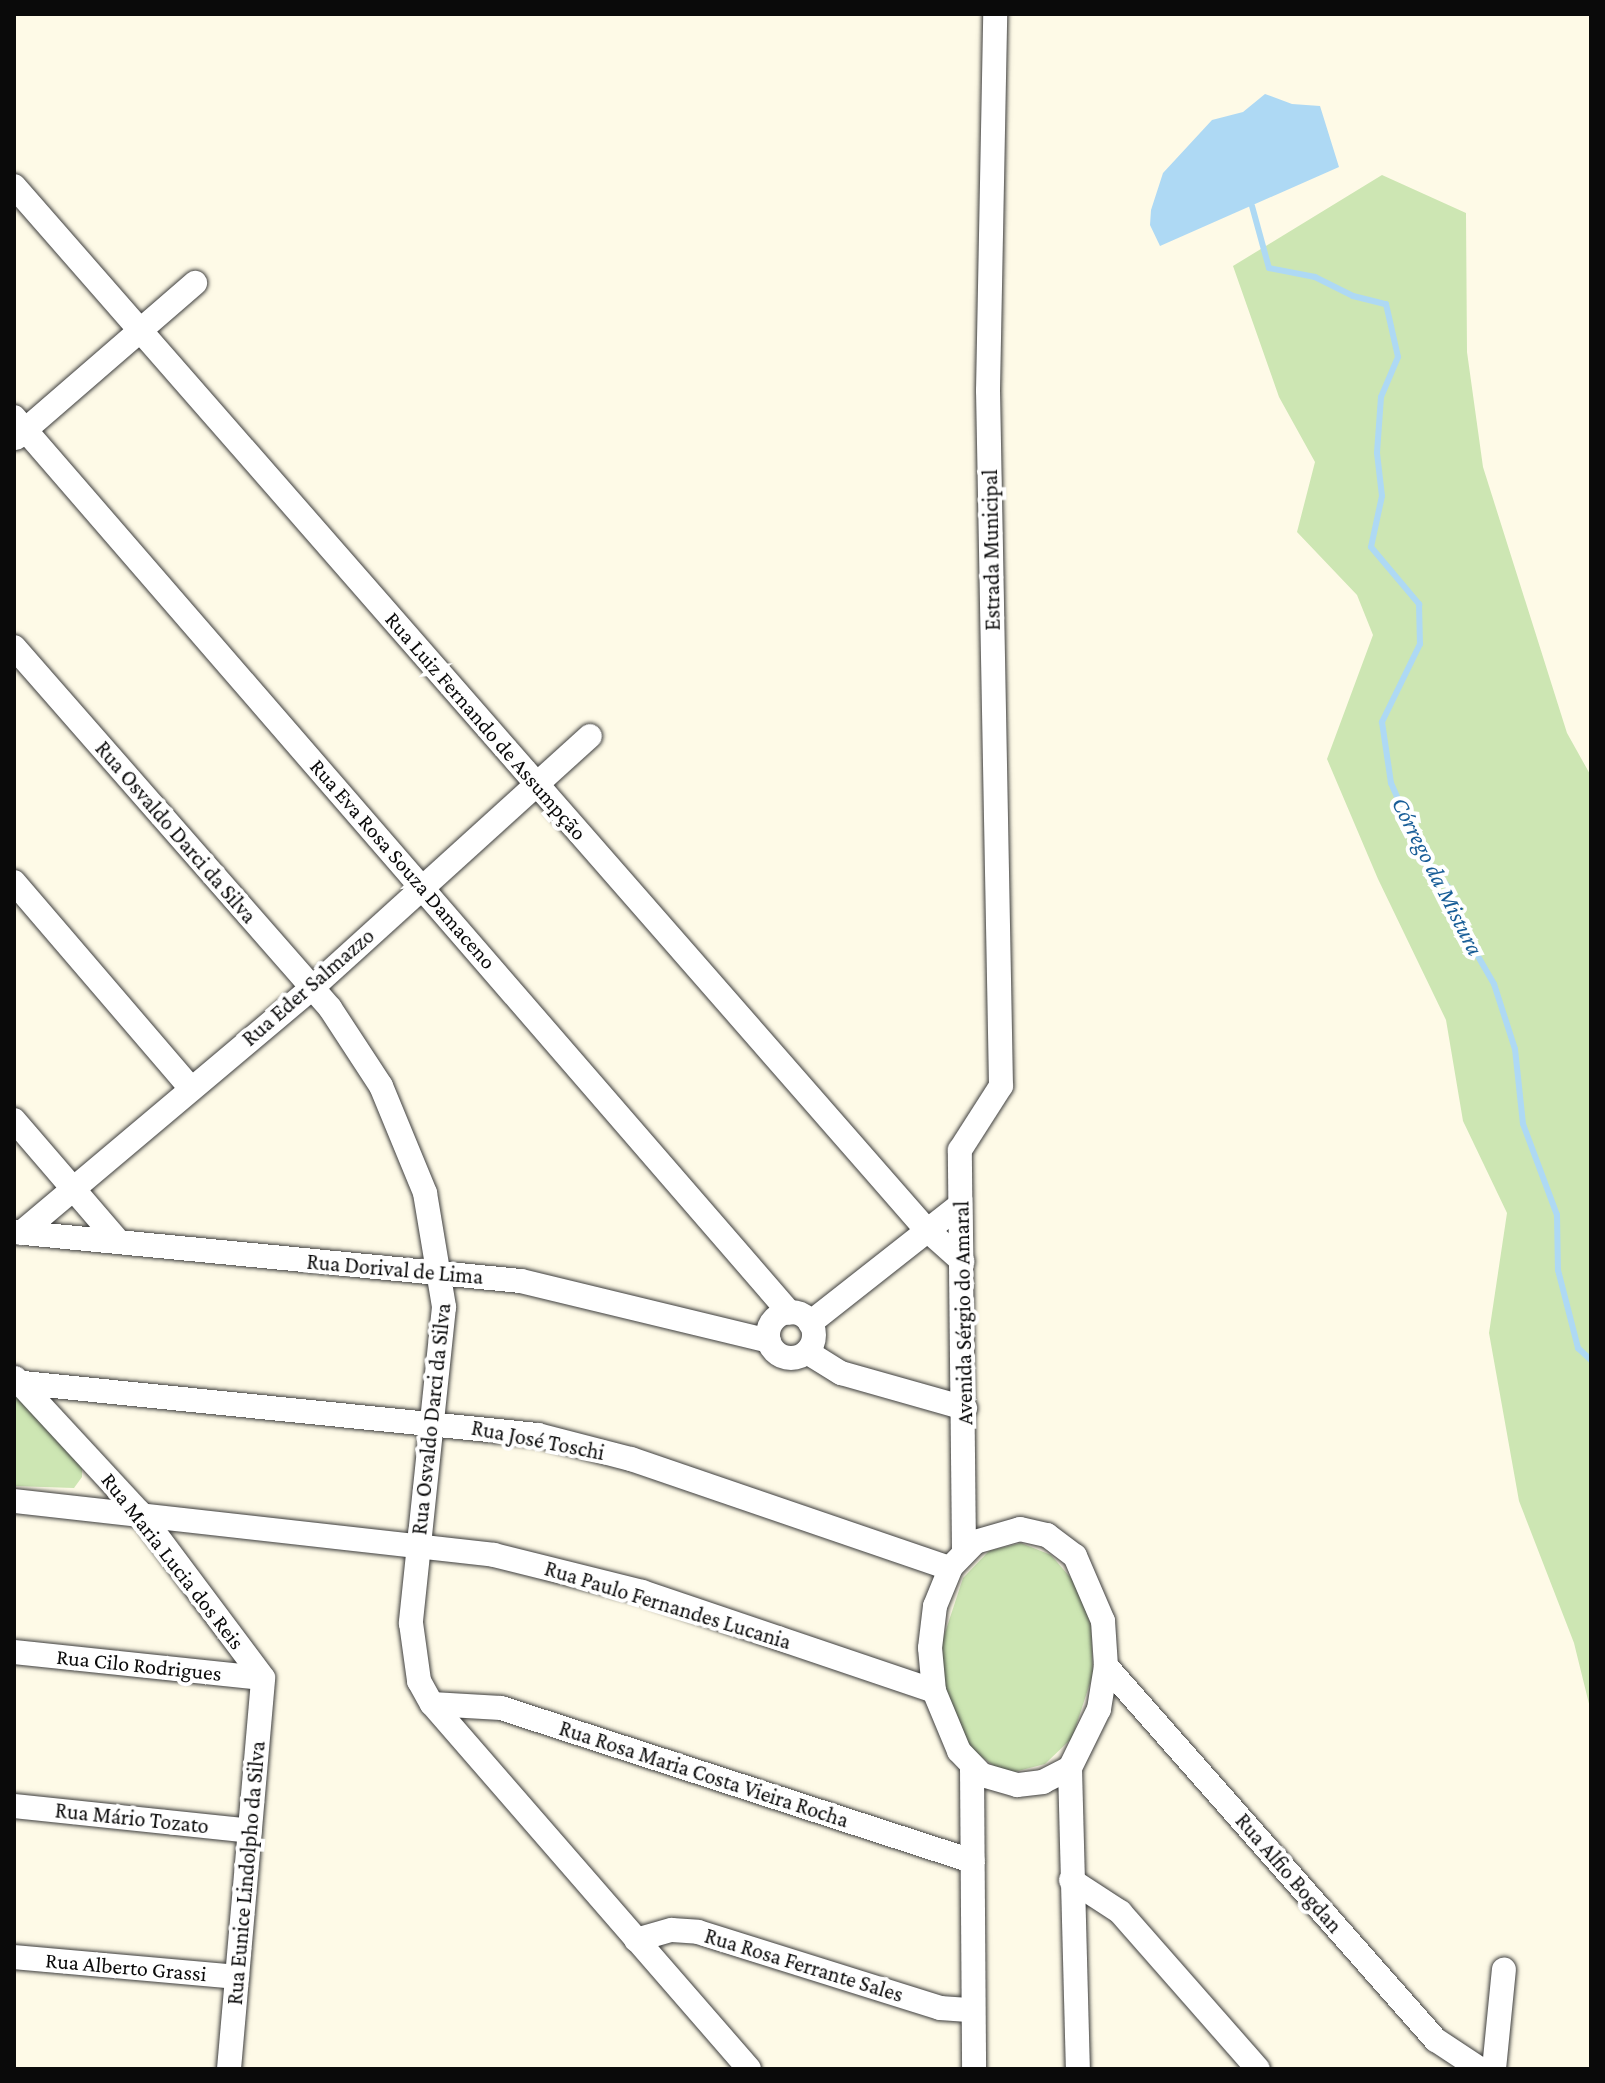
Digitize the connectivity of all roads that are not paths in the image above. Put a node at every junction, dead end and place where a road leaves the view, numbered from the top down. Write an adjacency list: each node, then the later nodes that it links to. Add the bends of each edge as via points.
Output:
1 (995, 14): 12 (street, Estrada Municipal, via 988,391)
2 (14, 186): 4 (street, Rua Luiz Fernando de Assumpção)
3 (195, 283): 4 (street)
4 (140, 330): 5 (street); 8 (street, Rua Luiz Fernando de Assumpção)
5 (18, 429): 10 (street, Rua Eva Rosa Souza Damaceno)
6 (14, 647): 11 (street, Rua Osvaldo Darci da Silva)
7 (590, 736): 8 (street, Rua Eder Salmazzo)
8 (537, 783): 10 (street, Rua Eder Salmazzo); 17 (street, Rua Luiz Fernando de Assumpção)
9 (14, 882): 13 (street)
10 (422, 885): 11 (street, Rua Eder Salmazzo); 22 (street, Rua Eva Rosa Souza Damaceno)
11 (312, 988): 13 (street, Rua Eder Salmazzo); 21 (street, Rua Osvaldo Darci da Silva, via 366,1058 399,1120 425,1193)
12 (1001, 1086): 16 (street, Avenida Sérgio do Amaral, via 960,1150)
13 (190, 1087): 15 (street, Rua Eder Salmazzo)
14 (14, 1120): 15 (street)
15 (74, 1189): 18 (street, Rua Eder Salmazzo); 19 (street)
16 (960, 1205): 17 (street); 20 (street, Avenida Sérgio do Amaral)
17 (925, 1228): 20 (street, Rua Luiz Fernando de Assumpção); 22 (street)
18 (17, 1232): 19 (street, Rua Dorival de Lima)
19 (119, 1242): 21 (street, Rua Dorival de Lima)
20 (962, 1261): 26 (street, Avenida Sérgio do Amaral)
21 (442, 1273): 23 (street, Rua Dorival de Lima, via 546,1286); 27 (street, Rua Osvaldo Darci da Silva, via 444,1307)
22 (800, 1318): 23 (street, via 770,1326); 24 (street, via 814,1338)
23 (769, 1341): 24 (street, via 785,1357)
24 (807, 1352): 26 (street, via 841,1373)
25 (16, 1380): 27 (street, Rua José Toschi); 29 (street, Rua Maria Lucia dos Reis)
26 (965, 1408): 31 (street, Avenida Sérgio do Amaral)
27 (432, 1424): 30 (street, Rua Osvaldo Darci da Silva); 31 (street, Rua José Toschi, via 497,1428 582,1445)
28 (14, 1501): 29 (street, Rua Paulo Fernandes Lucania)
29 (139, 1512): 30 (street, Rua Paulo Fernandes Lucania); 34 (street, Rua Maria Lucia dos Reis)
30 (419, 1543): 35 (street, Rua Paulo Fernandes Lucania, via 494,1555 642,1592); 36 (street, Rua Osvaldo Darci da Silva, via 411,1638 415,1668)
31 (957, 1560): 33 (street, via 1004,1530 1034,1531 1058,1541 1075,1556 1096,1598); 35 (street, via 931,1627)
32 (14, 1652): 34 (street, Rua Cilo Rodrigues)
33 (1106, 1666): 38 (street, via 1099,1709); 53 (street, Rua Alfio Bogdan, via 1436,2040)
34 (263, 1678): 40 (street, Rua Eunice Lindolpho da Silva)
35 (934, 1691): 37 (street, via 949,1732)
36 (432, 1704): 41 (street, Rua Rosa Maria Costa Vieira Rocha, via 501,1708); 43 (street, Rua Osvaldo Darci da Silva)
37 (972, 1768): 38 (street, via 1017,1785 1043,1782); 41 (street)
38 (1070, 1768): 42 (street)
39 (14, 1806): 40 (street, Rua Mário Tozato)
40 (250, 1831): 46 (street, Rua Eunice Lindolpho da Silva)
41 (973, 1861): 47 (street)
42 (1071, 1880): 51 (street); 52 (street, via 1120,1912)
43 (636, 1940): 47 (street, Rua Rosa Ferrante Sales, via 672,1930 698,1932 940,2008); 49 (street, Rua Osvaldo Darci da Silva)
44 (14, 1957): 46 (street, Rua Alberto Grassi)
45 (1504, 1969): 54 (street)
46 (237, 1977): 48 (street, Rua Eunice Lindolpho da Silva)
47 (972, 2010): 50 (street)
48 (229, 2069)
49 (749, 2069)
50 (974, 2069)
51 (1078, 2069)
52 (1258, 2069)
53 (1480, 2069)
54 (1494, 2069)

